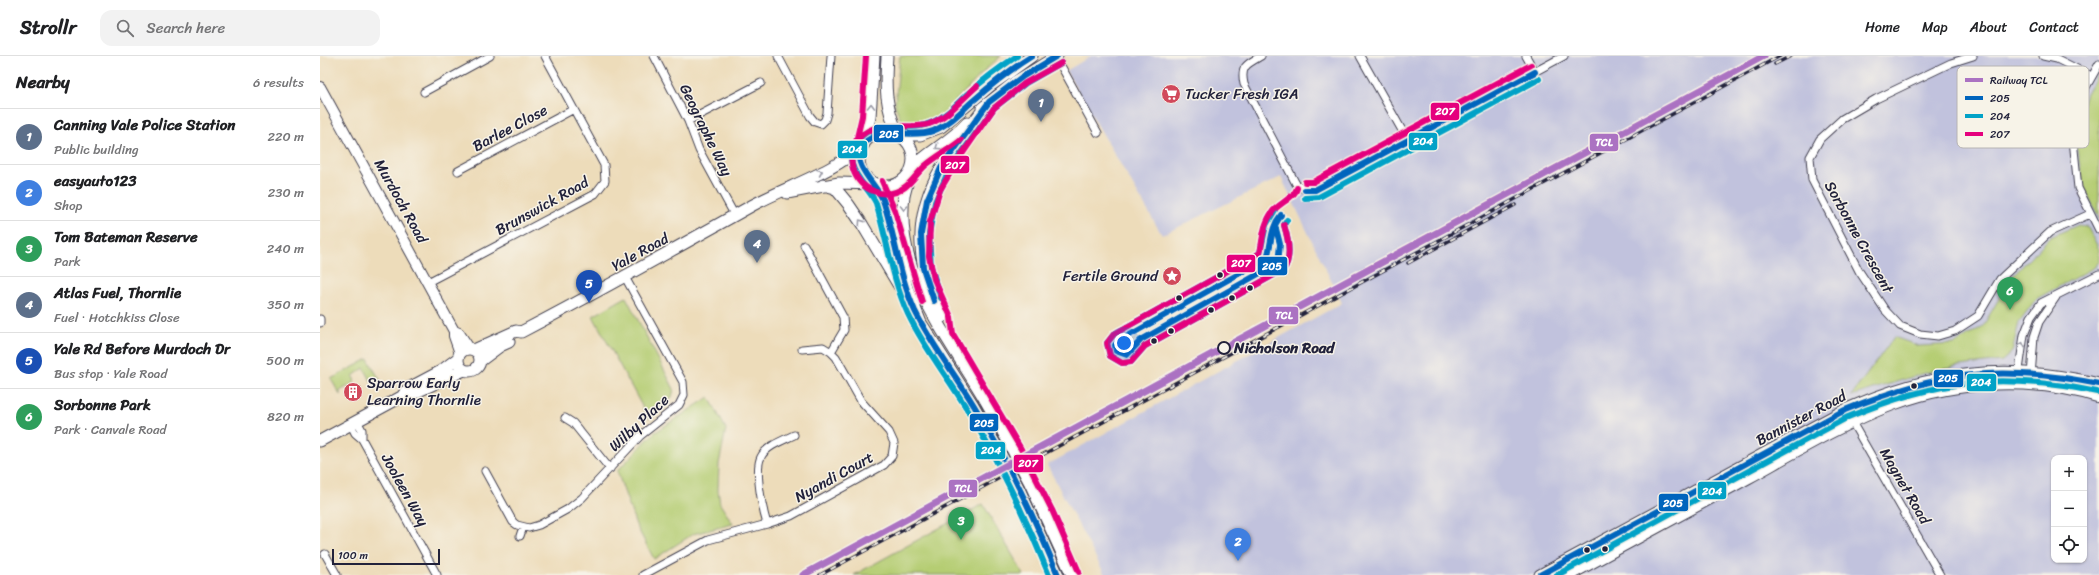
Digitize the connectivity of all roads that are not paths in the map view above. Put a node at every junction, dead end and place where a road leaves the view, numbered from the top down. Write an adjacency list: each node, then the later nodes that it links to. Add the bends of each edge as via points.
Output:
1 (490, 56): 24 (street)
2 (545, 56): 27 (street, Brunswick Road)
3 (654, 56): 28 (street, Geographe Way)
4 (778, 56): 5 (street, via 810,116 821,124 827,113)
5 (831, 56)
6 (874, 56): 32 (main road, one-way to 6, via 870,118)
7 (887, 56): 30 (main road, via 887,103)
8 (1019, 56): 25 (main road, via 985,83)
9 (1032, 56): 25 (main road)
10 (1261, 56): 31 (street, via 1246,64 1242,74 1244,84 1296,184 1305,190 1315,190)
11 (1360, 56): 31 (street)
12 (1526, 56): 19 (street)
13 (1564, 56): 19 (street)
14 (1973, 56): 39 (street, Sorbonne Crescent, via 1951,63 1876,99 1842,119 1820,139 1810,156 1812,180 1859,271 1885,310 1900,326 1920,334 1938,336 1955,331 1978,316 2000,279 2050,232)
15 (2043, 56): 18 (street)
16 (1054, 57): 26 (main road); 29 (street)
17 (2099, 64): 20 (street)
18 (2071, 66)
19 (1535, 72): 31 (street)
20 (2091, 76): 21 (street)
21 (2089, 80)
22 (761, 83): 28 (street)
23 (320, 87): 45 (main road, Murdoch Road)
24 (424, 92)
25 (978, 96): 30 (main road, via 941,127 920,135)
26 (988, 103): 34 (main road, one-way to 34, via 961,130); 51 (main road, via 942,166 933,182 922,219 920,240 924,275 943,320)
27 (574, 109): 35 (street, Barlee Close); 45 (street, Brunswick Road, via 604,165 605,181 595,194)
28 (688, 121): 40 (street, Geographe Way, via 699,150)
29 (1098, 133)
30 (899, 135): 32 (main road, via 880,134); 34 (main road, via 911,150)
31 (1408, 141)
32 (863, 145): 36 (main road, via 859,163); 38 (main road, Yale Road, one-way to 32, via 844,161)
33 (2074, 148): 39 (street, via 2078,188)
34 (911, 169): 36 (main road, via 896,184); 51 (main road, one-way to 51, via 904,197 909,253 925,302)
35 (458, 171)
36 (874, 184): 37 (main road, Yale Road, via 849,182); 49 (main road, via 887,215 907,288)
37 (823, 185): 38 (main road, Yale Road); 49 (main road, one-way to 37, via 862,224 835,188)
38 (772, 196): 40 (main road, Yale Road)
39 (2090, 214): 41 (street)
40 (735, 216): 44 (main road, Yale Road)
41 (2099, 230)
42 (804, 245): 54 (street, via 843,317 844,330)
43 (2099, 274): 46 (street)
44 (625, 277): 50 (main road, Yale Road); 70 (street, Wilby Place, via 683,382 684,395 679,405 640,436)
45 (428, 282): 53 (main road, Murdoch Road, via 454,331 454,336)
46 (2057, 295): 57 (street, one-way to 46, via 2024,335 2031,317 2041,303); 58 (street, via 2039,322 2034,337)
47 (320, 319): 48 (street)
48 (320, 323)
49 (921, 323): 79 (main road, bridge, via 1001,455)
50 (521, 332): 53 (main road, Yale Road, via 516,331); 55 (main road, Yale Road, via 519,336)
51 (945, 335): 80 (main road, bridge, via 985,399 1030,483)
52 (802, 349): 54 (street, via 823,347)
53 (465, 352): 55 (main road, via 479,355); 56 (main road, via 459,365); 62 (main road, Yale Road, via 441,371 408,388)
54 (831, 352): 72 (street, Nyandi Court, via 861,401 889,432 894,442 892,456 884,465 791,516)
55 (480, 361): 56 (main road, via 474,370)
56 (464, 370): 62 (main road, Yale Road)
57 (2018, 371): 58 (main road, Bannister Road); 59 (street); 64 (main road, Bannister Road, via 1985,372 1936,379 1890,392)
58 (2031, 372): 60 (main road, Bannister Road); 61 (street)
59 (2018, 384): 61 (main road, Bannister Road); 66 (main road, Bannister Road, via 1936,392 1893,404)
60 (2099, 384)
61 (2030, 385): 63 (main road, Bannister Road)
62 (403, 396): 67 (main road, Yale Road)
63 (2099, 397)
64 (1845, 410): 66 (street, Magnet Road); 81 (main road, Bannister Road)
65 (565, 418): 70 (street, via 573,423)
66 (1853, 422): 82 (main road, Bannister Road); 83 (street, Magnet Road)
67 (354, 423): 69 (main road, Yale Road); 77 (street, Jooleen Way, via 362,430 362,440)
68 (794, 435): 72 (street, via 769,449 761,457 758,469 763,510)
69 (320, 441)
70 (610, 469): 73 (street, Wilby Place, via 568,509 534,527)
71 (485, 471): 73 (street, via 510,518)
72 (768, 524): 78 (street, Nyandi Court, via 708,540)
73 (523, 527): 74 (street)
74 (520, 536)
75 (325, 554): 76 (street)
76 (337, 575)
77 (437, 575)
78 (643, 575)
79 (1058, 575)
80 (1072, 575)
81 (1540, 575)
82 (1569, 575)
83 (1940, 575)

